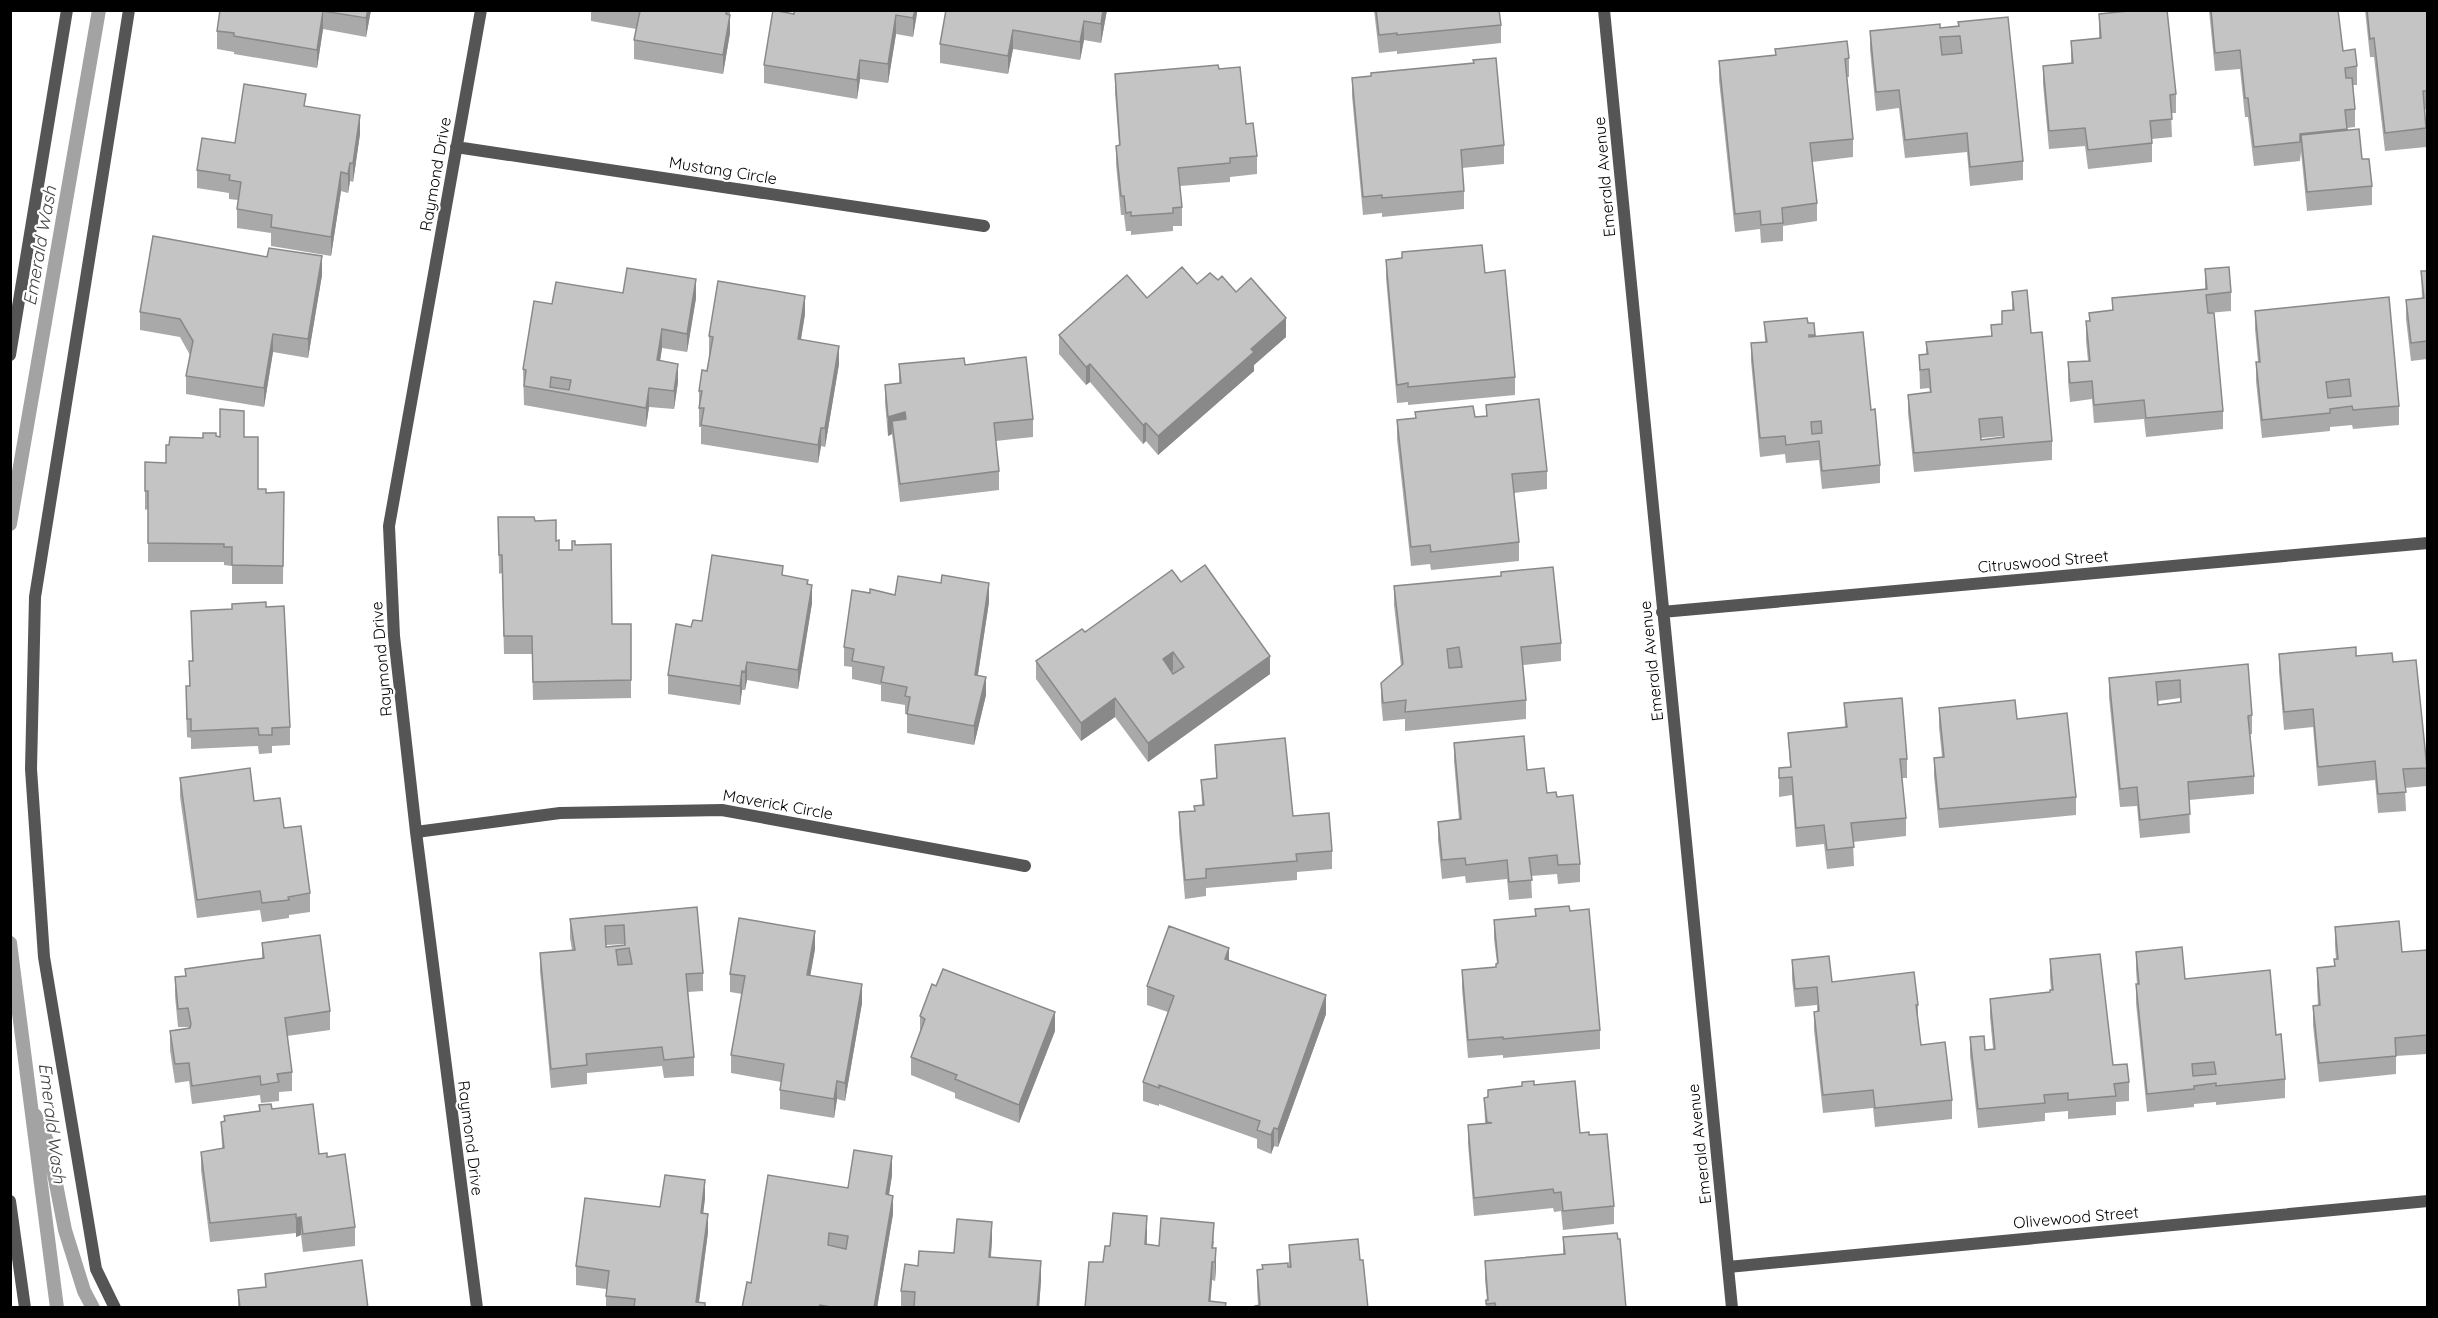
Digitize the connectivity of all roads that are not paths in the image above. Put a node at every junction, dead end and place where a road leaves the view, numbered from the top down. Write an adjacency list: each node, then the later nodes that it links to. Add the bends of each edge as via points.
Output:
1 (67, 10): 7 (street)
2 (129, 10): 16 (street, via 35,597 31,769 44,957 96,1269)
3 (481, 10): 5 (street, Raymond Drive)
4 (1604, 10): 9 (street, Emerald Avenue)
5 (456, 147): 6 (street, Mustang Circle); 10 (street, Raymond Drive, via 389,526 394,636)
6 (984, 226)
7 (10, 355)
8 (2427, 543): 9 (street, Citruswood Street)
9 (1662, 612): 14 (street, Emerald Avenue)
10 (416, 832): 11 (street, Maverick Circle, via 560,813 722,810); 17 (street, Raymond Drive)
11 (1025, 866)
12 (10, 1201): 15 (street)
13 (2427, 1201): 14 (street, Olivewood Street)
14 (1728, 1267): 18 (street, Emerald Avenue)
15 (25, 1308)
16 (115, 1308)
17 (477, 1308)
18 (1732, 1308)

